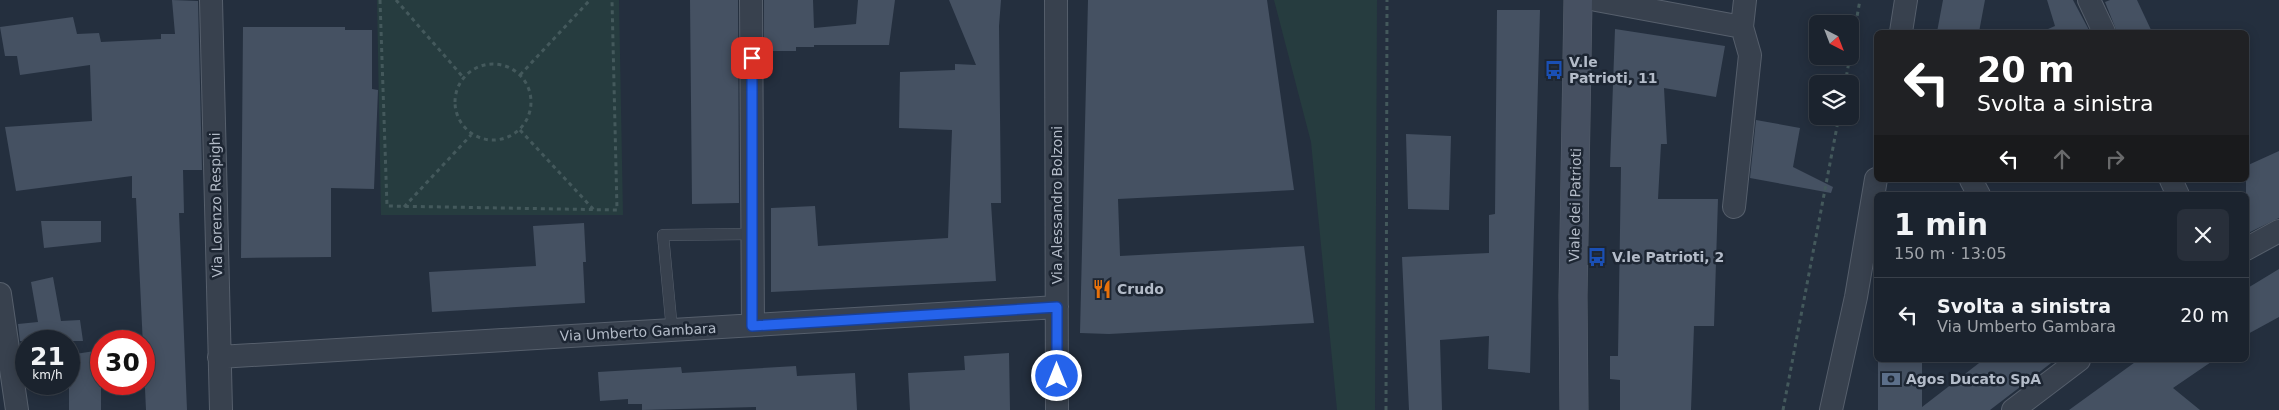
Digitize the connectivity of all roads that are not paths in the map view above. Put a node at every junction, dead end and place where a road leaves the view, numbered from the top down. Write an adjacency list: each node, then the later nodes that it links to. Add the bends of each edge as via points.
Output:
1 (211, 0): 22 (street, Via Lorenzo Respighi)
2 (751, 0): 15 (street)
3 (1056, 0): 19 (street, Via Alessandro Bolzoni)
4 (1578, 0): 27 (main road, Viale dei Patrioti)
5 (1596, 0): 9 (street)
6 (1745, 0): 9 (street)
7 (1906, 0): 10 (street)
8 (2089, 0): 11 (street)
9 (1742, 27): 13 (street, via 1750,56)
10 (1901, 30)
11 (2103, 30)
12 (1874, 202): 17 (street)
13 (1734, 207)
14 (2279, 231): 16 (street)
15 (752, 234): 20 (street); 21 (lane, via 663,235)
16 (2249, 246)
17 (1866, 293): 28 (street)
18 (0, 294): 24 (street)
19 (1057, 307): 20 (street, Via Umberto Gambara); 26 (street, Via Alessandro Bolzoni)
20 (752, 326): 21 (street, Via Umberto Gambara)
21 (672, 330): 22 (street, Via Umberto Gambara)
22 (219, 357): 25 (street, Via Lorenzo Respighi)
23 (2067, 364): 29 (street)
24 (17, 410)
25 (221, 410)
26 (1057, 410)
27 (1574, 410)
28 (1831, 410)
29 (2013, 410)

